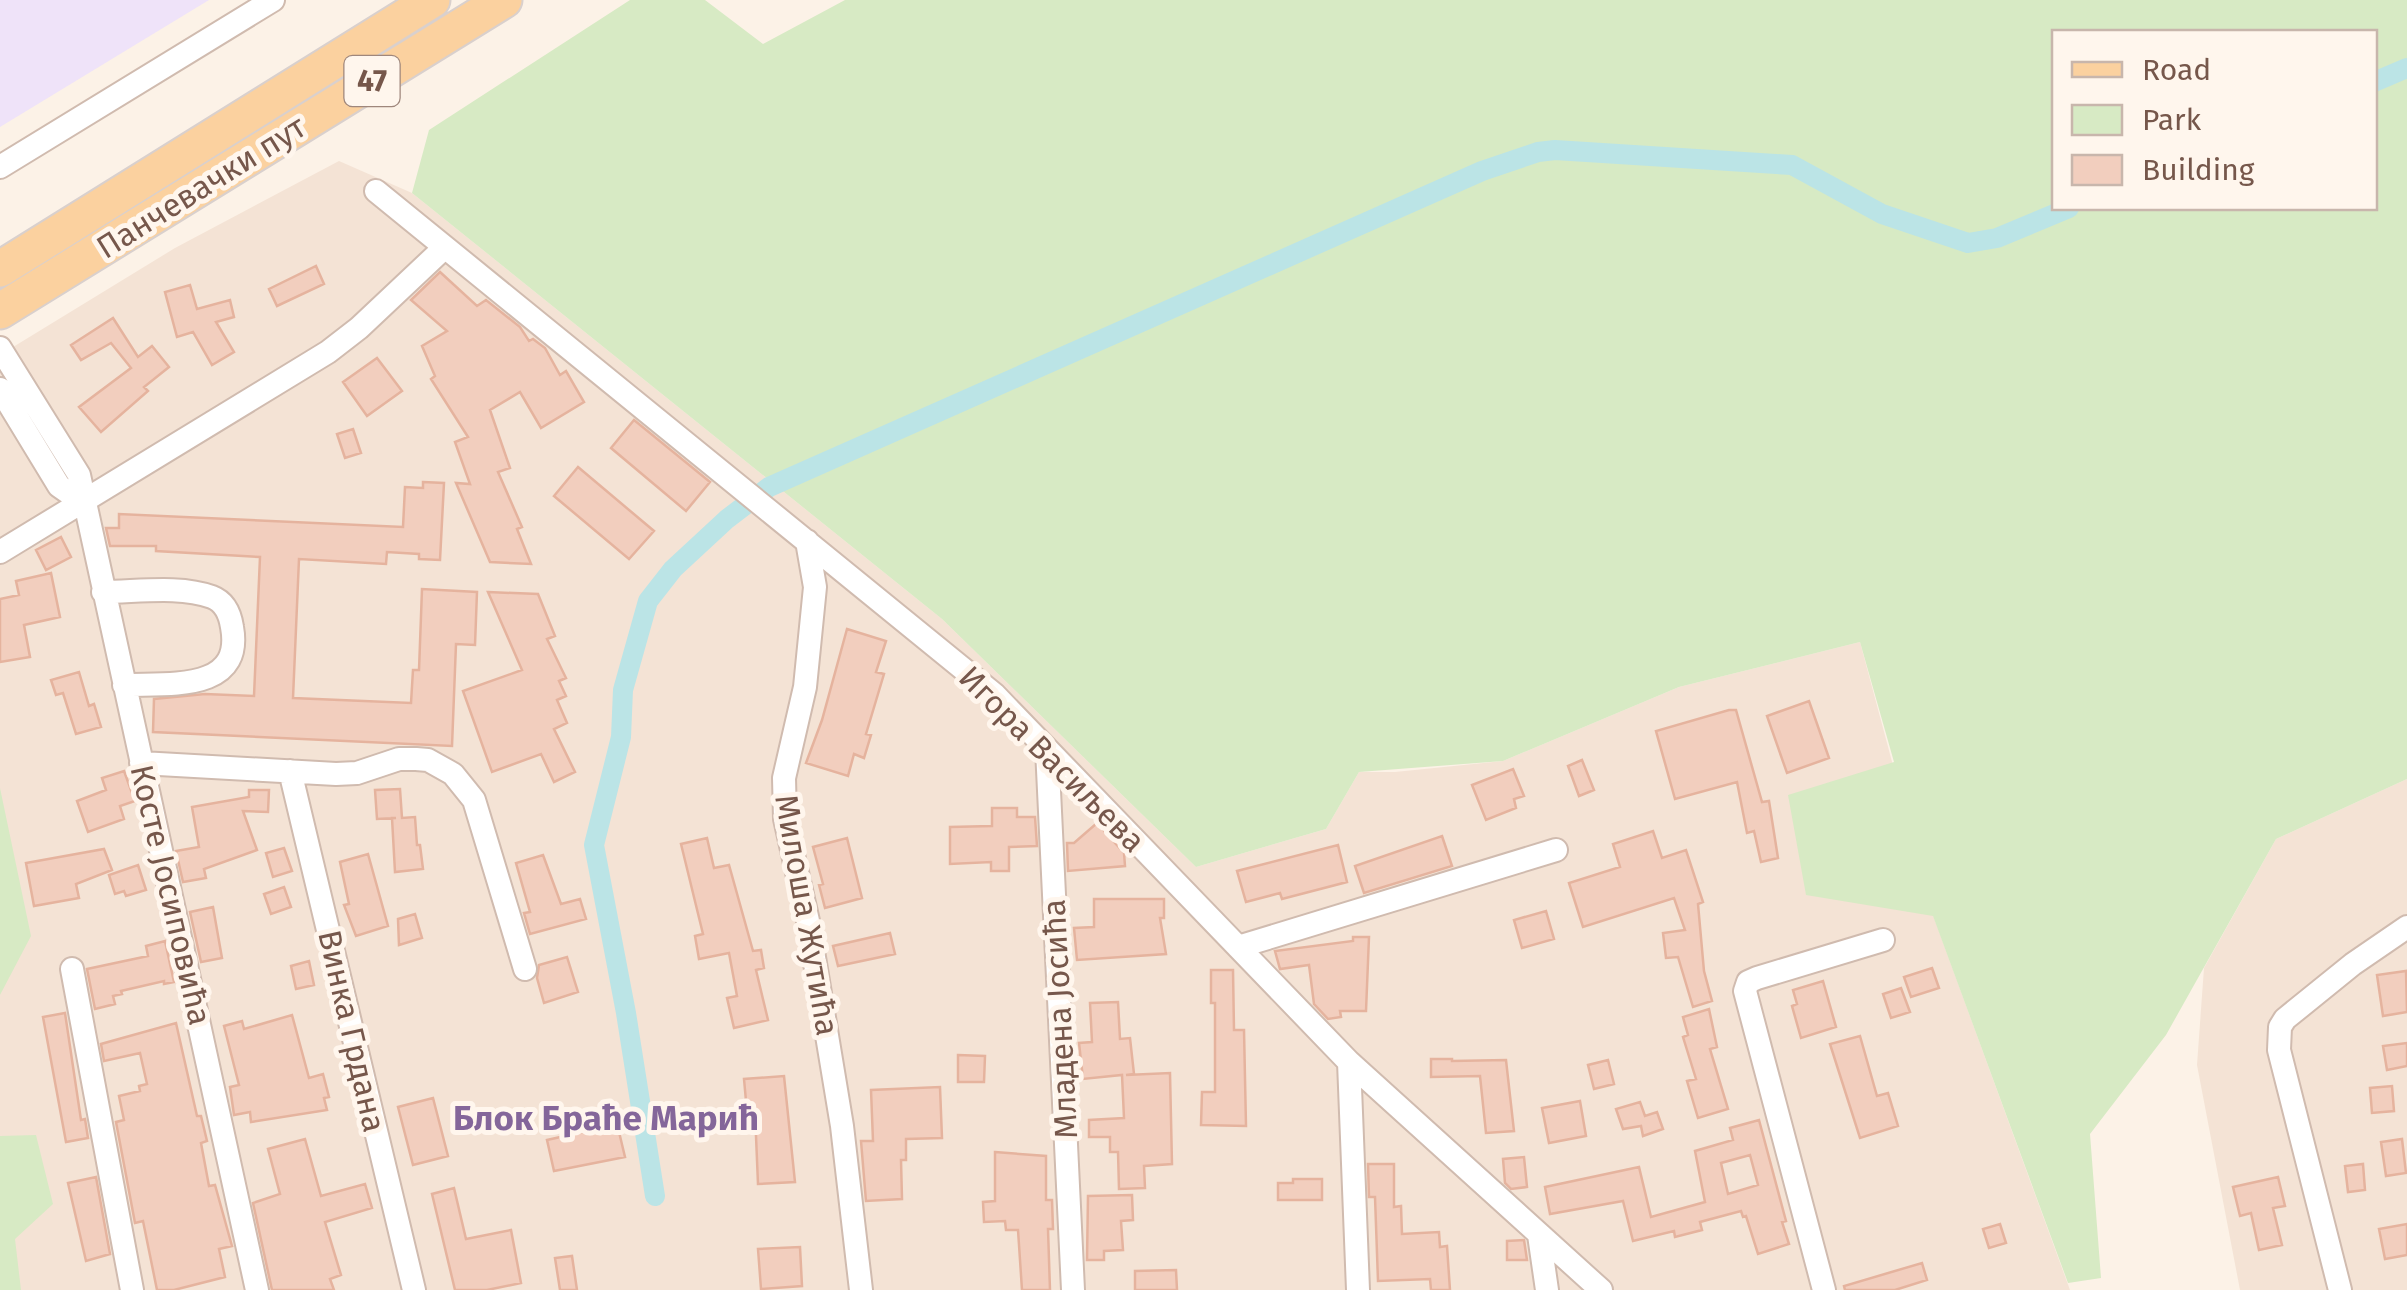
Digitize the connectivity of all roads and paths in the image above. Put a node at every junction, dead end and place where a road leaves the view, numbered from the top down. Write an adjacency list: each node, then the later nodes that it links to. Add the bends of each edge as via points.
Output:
1 (273, 0): 4 (street)
2 (432, 0): 7 (main road, Панчевачки пут / 47)
3 (504, 0): 8 (main road, Панчевачки пут / 47)
4 (0, 167)
5 (376, 191): 6 (street, Игора Васиљева)
6 (444, 248): 11 (street, via 328,352); 12 (street, Игора Васиљева)
7 (0, 269)
8 (0, 310)
9 (0, 348): 11 (street, Косте Јосиповића, via 78,475)
10 (0, 390): 11 (street, via 59,486)
11 (82, 502): 13 (street); 14 (street, Косте Јосиповића)
12 (808, 541): 16 (street, Игора Васиљева, via 994,694); 30 (street, Милоша Жутића, via 814,587 805,687 784,778 785,819 842,1126)
13 (0, 552)
14 (103, 592): 15 (street, Косте Јосиповића); 15 (street, via 213,597 232,623 230,662 216,674)
15 (124, 685): 17 (street, Косте Јосиповића)
16 (1047, 749): 22 (street, Игора Васиљева); 31 (street, Младена Јосића)
17 (141, 762): 18 (street); 28 (street, Косте Јосиповића)
18 (290, 771): 24 (street, via 356,773 416,759 454,774 474,800); 29 (street, Винка Грдана)
19 (1556, 850): 22 (street)
20 (2407, 928): 36 (street, via 2280,1027 2279,1050)
21 (1883, 940): 35 (street, via 1757,978 1745,991)
22 (1238, 947): 25 (street, Игора Васиљева)
23 (72, 968): 27 (street)
24 (525, 968)
25 (1349, 1062): 26 (street, Игора Васиљева); 32 (street)
26 (1539, 1235): 33 (street); 34 (street, Игора Васиљева)
27 (132, 1290)
28 (258, 1290)
29 (414, 1290)
30 (861, 1290)
31 (1073, 1290)
32 (1358, 1290)
33 (1546, 1290)
34 (1600, 1290)
35 (1824, 1290)
36 (2340, 1290)

